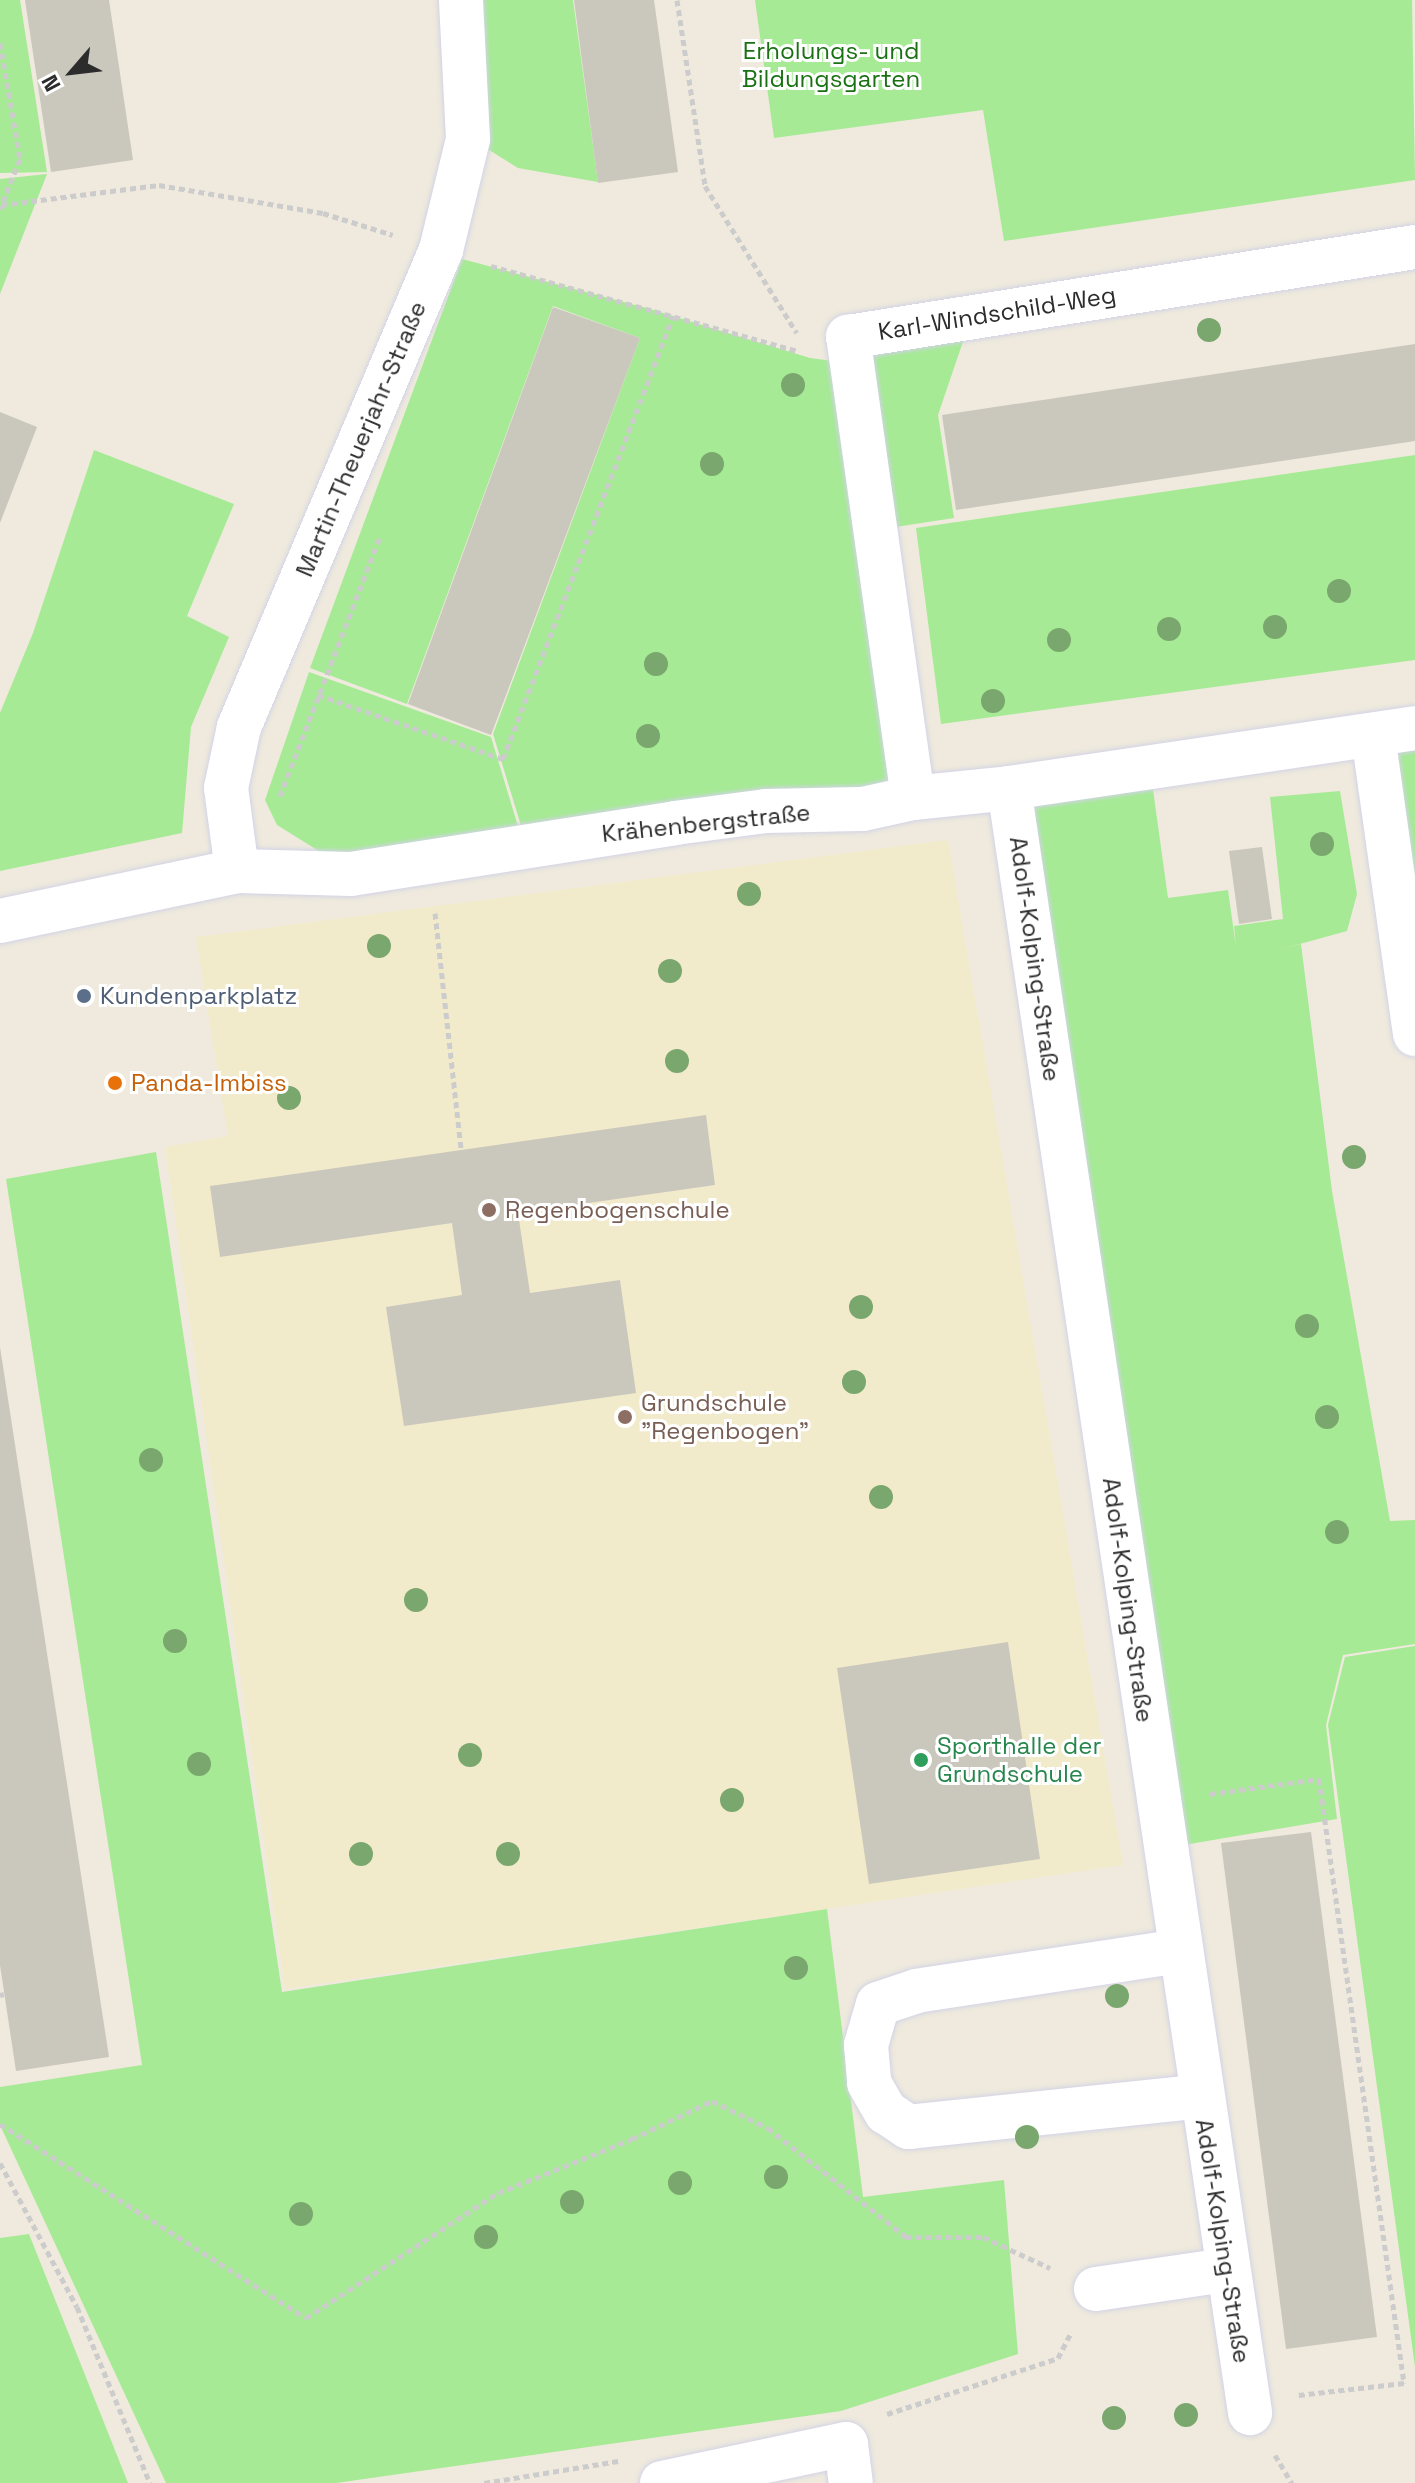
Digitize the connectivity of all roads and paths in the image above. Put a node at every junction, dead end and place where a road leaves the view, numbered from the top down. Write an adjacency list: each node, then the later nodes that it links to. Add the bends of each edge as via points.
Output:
1 (461, 0): 6 (street, Martin-Theuerjahr-Straße, via 468,139)
2 (677, 0): 8 (path, via 705,186)
3 (0, 43): 4 (path, via 20,159)
4 (1, 207): 6 (path, via 159,185 323,213)
5 (1415, 247): 8 (street, Karl-Windschild-Weg, via 848,337)
6 (441, 250): 7 (path); 13 (street, Martin-Theuerjahr-Straße, via 239,727 226,788)
7 (673, 315): 8 (path); 9 (path, via 503,759)
8 (831, 358): 12 (street, Karl-Windschild-Weg)
9 (318, 695)
10 (1394, 731): 11 (street, Krähenbergstraße); 16 (street)
11 (1009, 788): 12 (street, Krähenbergstraße); 19 (street, Adolf-Kolping-Straße)
12 (913, 798): 13 (street, Krähenbergstraße, via 863,809 766,811 351,874)
13 (237, 871): 15 (street, Krähenbergstraße)
14 (434, 904): 17 (path)
15 (0, 921)
16 (1415, 1034)
17 (461, 1150)
18 (1193, 1796): 25 (path, via 1319,1779 1404,2383)
19 (1180, 1951): 20 (street, Adolf-Kolping-Straße); 20 (street, via 917,1991 878,2004 866,2045 869,2083 886,2112 908,2127)
20 (1202, 2096): 23 (street, Adolf-Kolping-Straße)
21 (0, 2124): 24 (path, via 306,2318 498,2193 712,2101 768,2128 906,2237 983,2237)
22 (0, 2163): 27 (path, via 77,2307)
23 (1226, 2270): 24 (street); 26 (street, Adolf-Kolping-Straße)
24 (1096, 2289)
25 (1289, 2396)
26 (1250, 2413)
27 (150, 2483)
28 (662, 2483): 29 (street, via 846,2444)
29 (851, 2483)

